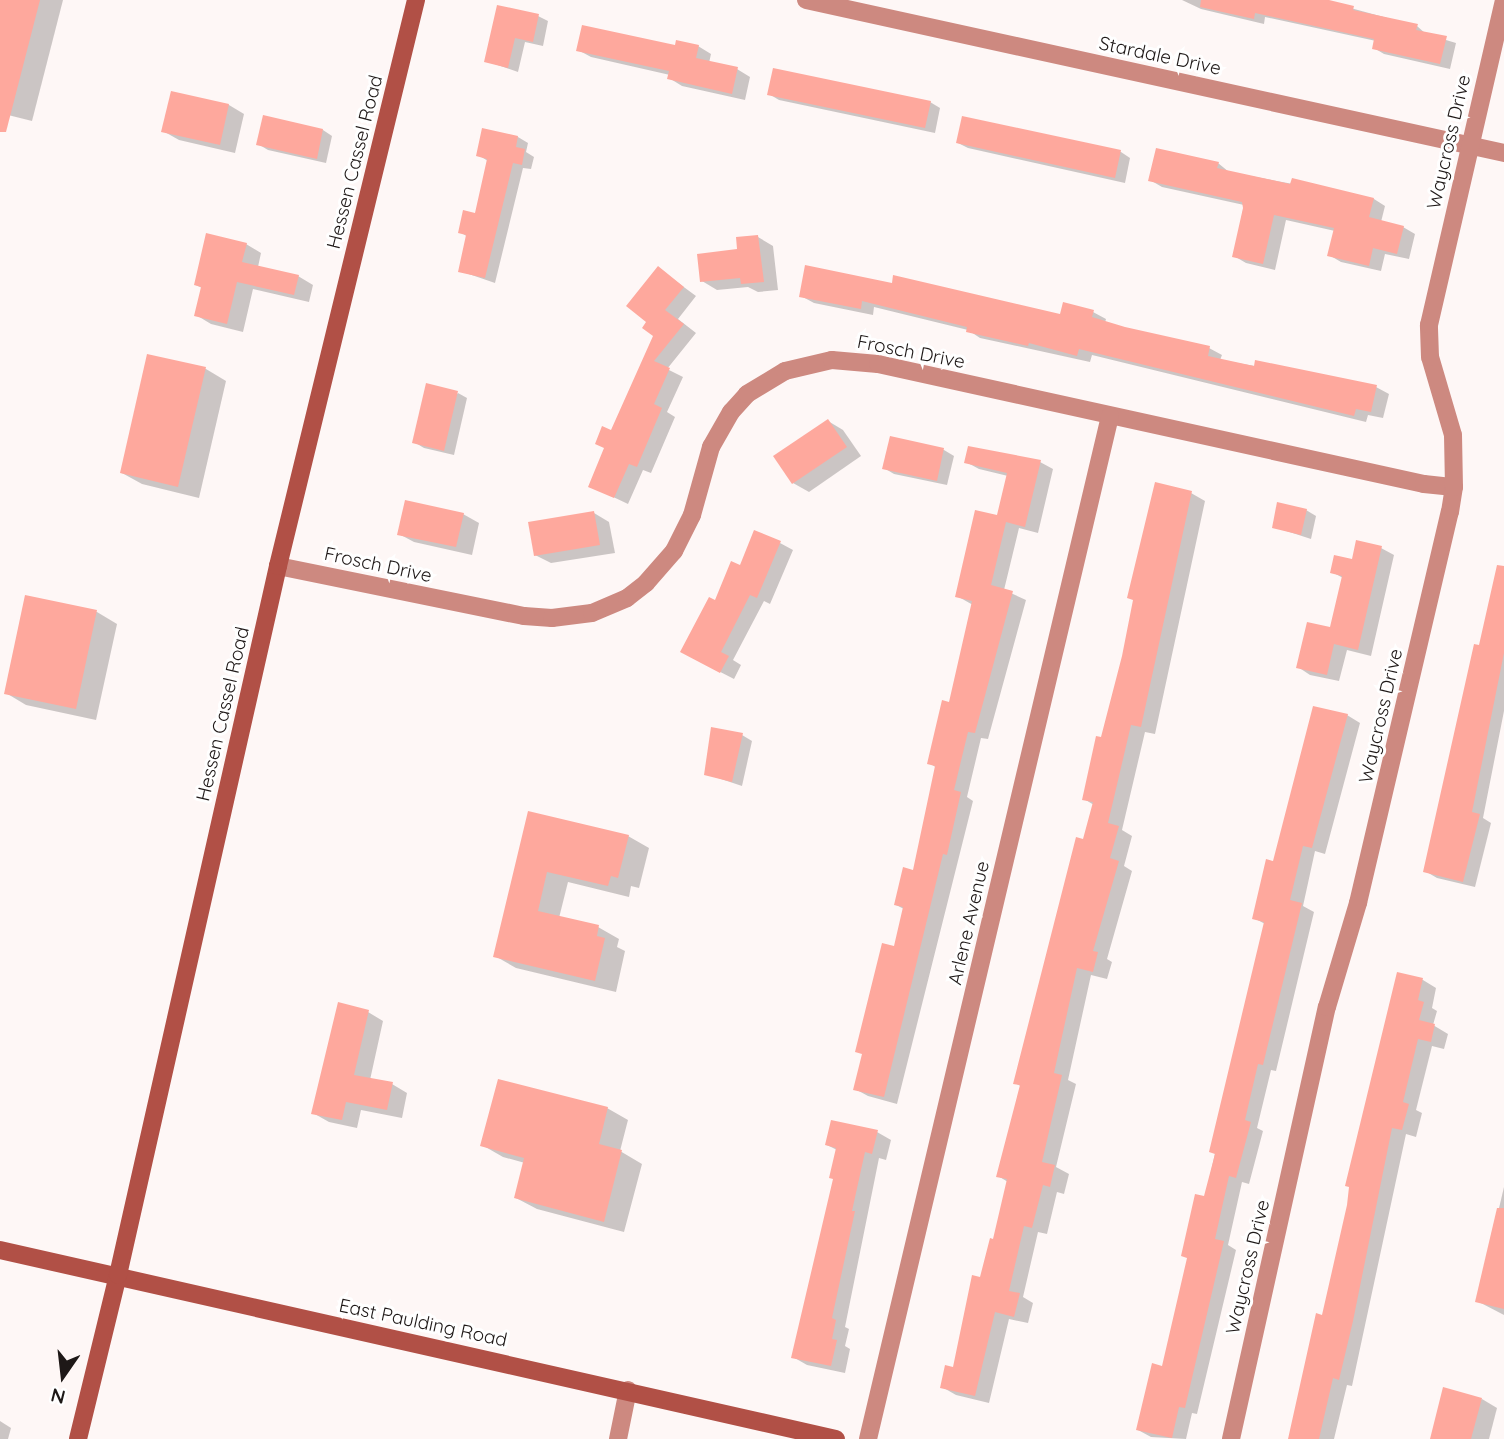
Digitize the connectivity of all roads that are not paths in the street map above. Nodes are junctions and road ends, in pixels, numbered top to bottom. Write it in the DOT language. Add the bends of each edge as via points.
graph roads {
  1 [pos="416,0"];
  2 [pos="806,0"];
  3 [pos="1504,0"];
  4 [pos="1471,145"];
  5 [pos="1504,153"];
  6 [pos="1110,416"];
  7 [pos="1454,487"];
  8 [pos="278,566"];
  9 [pos="0,1250"];
  10 [pos="118,1275"];
  11 [pos="628,1390"];
  12 [pos="78,1439"];
  13 [pos="618,1439"];
  14 [pos="836,1439"];
  15 [pos="868,1439"];
  16 [pos="1231,1439"];
  1 -- 8 [label="main road, Hessen Cassel Road"];
  2 -- 4 [label="street, Stardale Drive"];
  3 -- 4 [label="street, Waycross Drive"];
  4 -- 5 [label="street, Stardale Drive"];
  4 -- 7 [label="street, Waycross Drive" via="1429,325 1430,357 1453,435"];
  6 -- 7 [label="street, Frosch Drive"];
  6 -- 8 [label="street, Frosch Drive" via="867,362 807,364 764,381 731,412 710,447 692,515 674,551 646,583 609,607 575,617 524,616"];
  6 -- 15 [label="street, Arlene Avenue"];
  7 -- 16 [label="street, Waycross Drive" via="1358,903 1328,1007"];
  8 -- 10 [label="main road, Hessen Cassel Road"];
  9 -- 10 [label="main road, East Paulding Road"];
  10 -- 11 [label="main road, East Paulding Road"];
  10 -- 12 [label="main road, Hessen Cassel Road"];
  11 -- 13 [label="street"];
  11 -- 14 [label="main road, East Paulding Road"];
}
